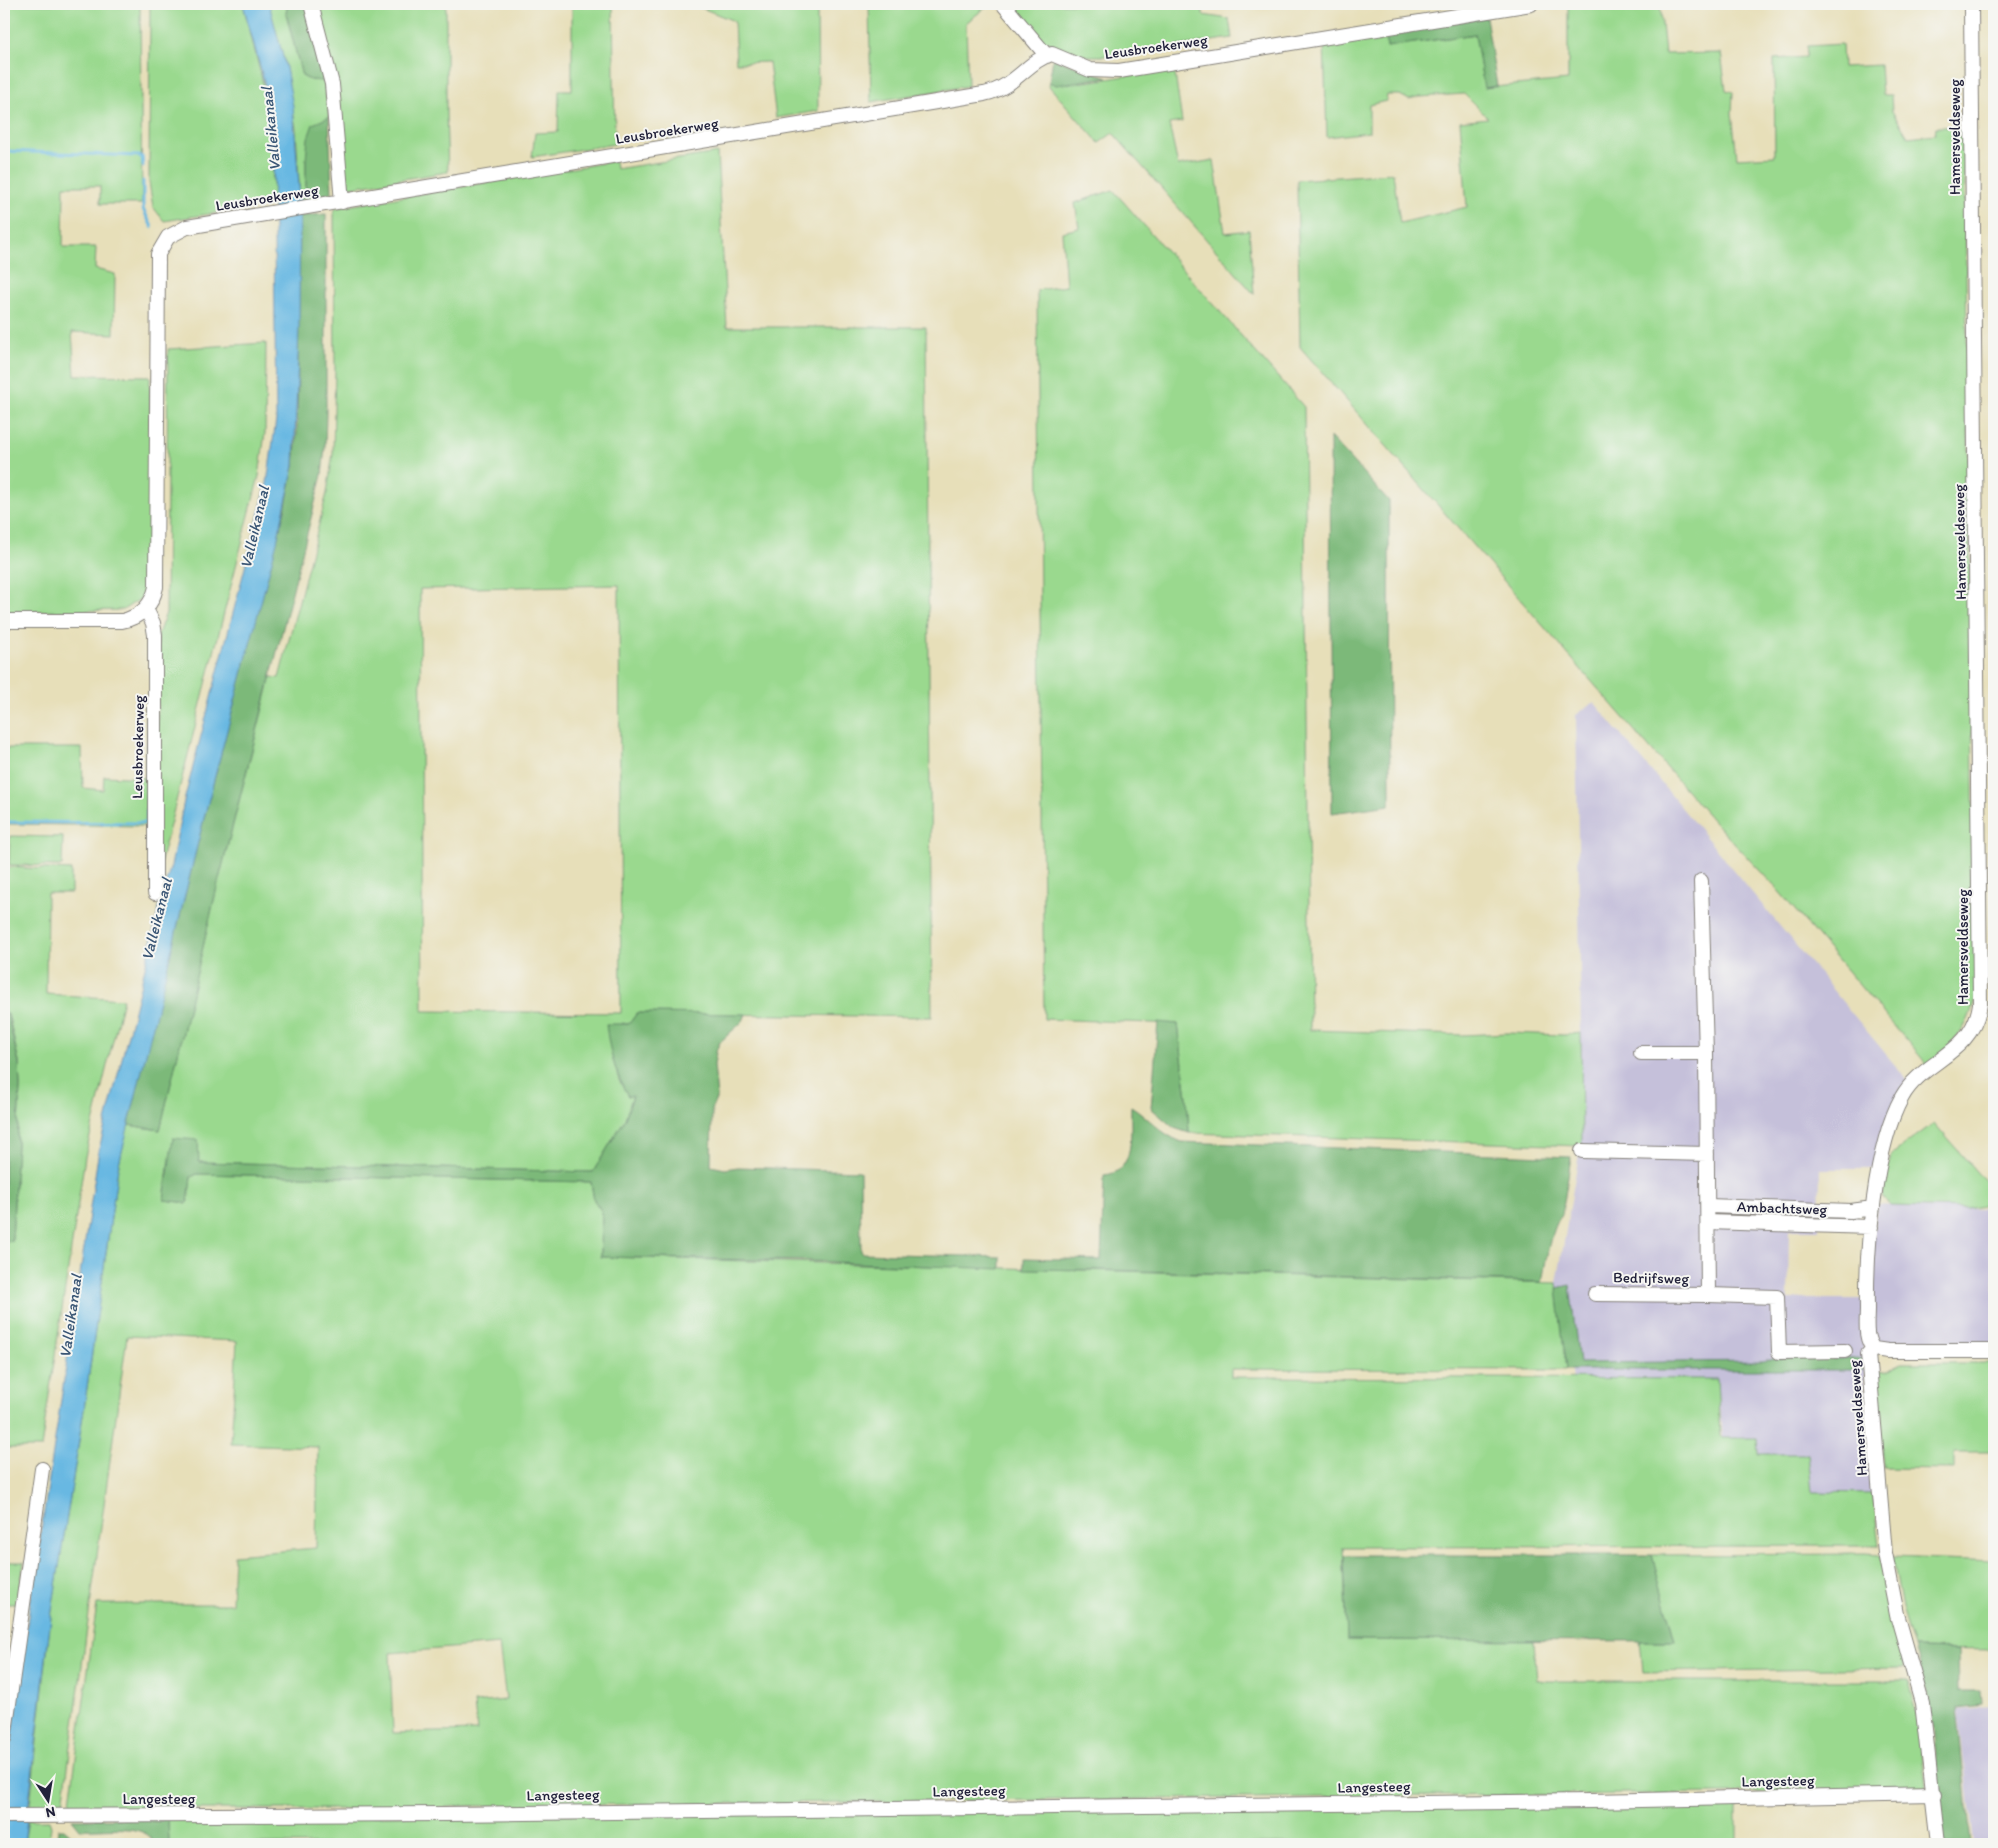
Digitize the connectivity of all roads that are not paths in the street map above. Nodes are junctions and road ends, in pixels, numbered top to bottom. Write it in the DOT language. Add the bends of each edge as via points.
graph roads {
  1 [pos="311,4"];
  2 [pos="1003,4"];
  3 [pos="1531,4"];
  4 [pos="1971,4"];
  5 [pos="1047,56"];
  6 [pos="342,202"];
  7 [pos="146,609"];
  8 [pos="4,621"];
  9 [pos="1701,881"];
  10 [pos="155,890"];
  11 [pos="1641,1053"];
  12 [pos="1706,1054"];
  13 [pos="1582,1151"];
  14 [pos="1707,1154"];
  15 [pos="1708,1206"];
  16 [pos="1873,1208"];
  17 [pos="1708,1222"];
  18 [pos="1871,1228"];
  19 [pos="1595,1294"];
  20 [pos="1708,1295"];
  21 [pos="1874,1349"];
  22 [pos="1994,1351"];
  23 [pos="1845,1352"];
  24 [pos="42,1469"];
  25 [pos="4,1739"];
  26 [pos="1934,1794"];
  27 [pos="4,1816"];
  28 [pos="1938,1844"];
  1 -- 6 [label="street" via="332,84"];
  2 -- 5 [label="street"];
  3 -- 5 [label="street, Leusbroekerweg" via="1119,71 1090,70 1058,55"];
  4 -- 16 [label="street, Hamersveldseweg" via="1980,1004 1976,1021 1966,1037 1902,1096 1884,1149"];
  5 -- 6 [label="street, Leusbroekerweg" via="1009,85 984,94"];
  6 -- 7 [label="street, Leusbroekerweg" via="187,227 168,237 158,254 156,587"];
  7 -- 8 [label="street" via="122,621"];
  7 -- 10 [label="street, Leusbroekerweg" via="155,635"];
  9 -- 12 [label="street"];
  11 -- 12 [label="street"];
  12 -- 14 [label="street"];
  13 -- 14 [label="street"];
  14 -- 15 [label="street"];
  15 -- 16 [label="street, Ambachtsweg" via="1852,1211"];
  15 -- 17 [label="street"];
  16 -- 18 [label="street, Hamersveldseweg"];
  17 -- 18 [label="street, Ambachtsweg"];
  17 -- 20 [label="street, Bedrijfsweg"];
  18 -- 21 [label="street, Hamersveldseweg" via="1868,1334"];
  19 -- 20 [label="street, Bedrijfsweg"];
  20 -- 23 [label="street, Bedrijfsweg" via="1778,1297 1779,1352"];
  21 -- 22 [label="street"];
  21 -- 26 [label="street, Hamersveldseweg" via="1868,1354 1885,1553 1897,1614 1921,1698"];
  24 -- 25 [label="street"];
  26 -- 27 [label="street, Langesteeg" via="1592,1801"];
  26 -- 28 [label="street, Hamersveldseweg"];
}
